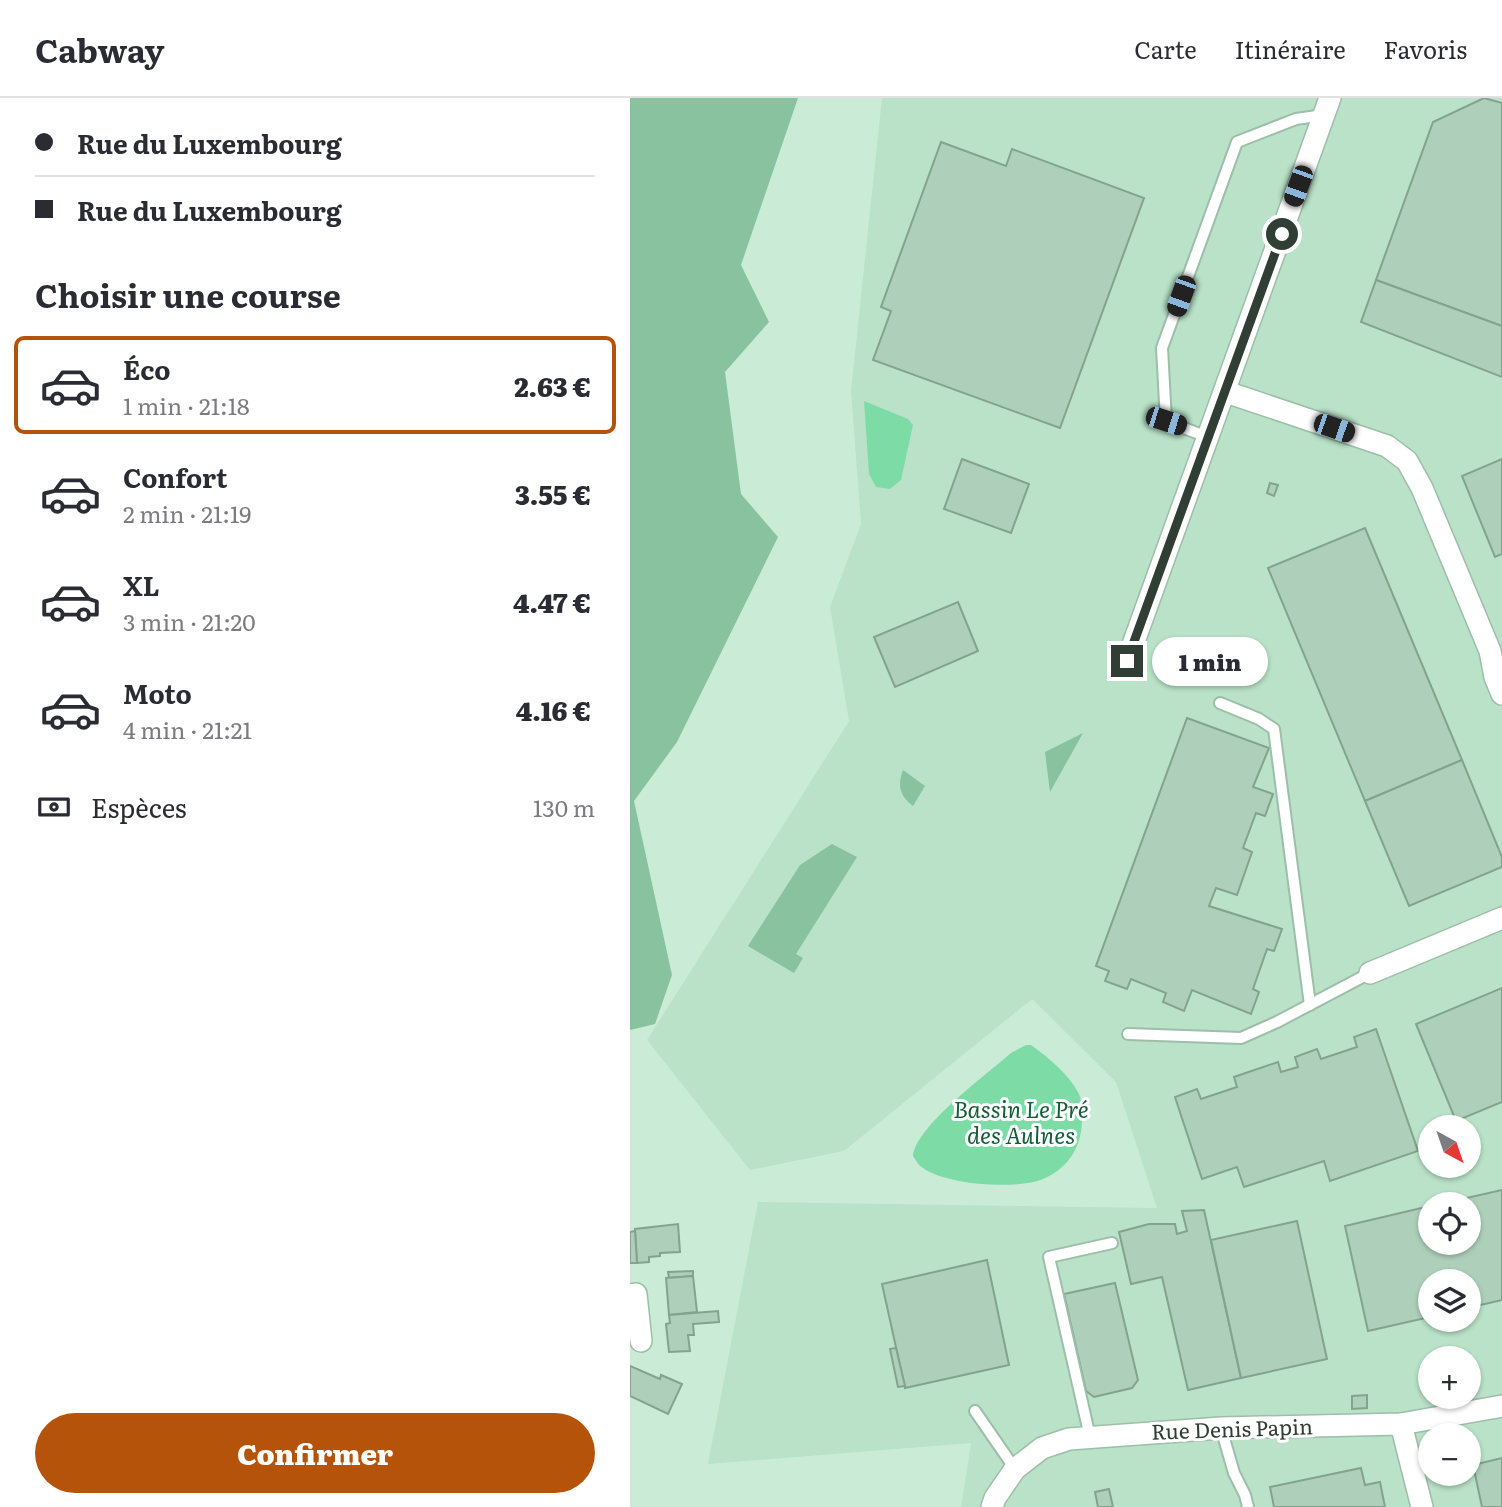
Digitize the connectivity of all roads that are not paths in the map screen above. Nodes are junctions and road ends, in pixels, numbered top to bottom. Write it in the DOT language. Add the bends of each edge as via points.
graph roads {
  1 [pos="1327,106"];
  2 [pos="1226,391"];
  3 [pos="1207,437"];
  4 [pos="1496,649"];
  5 [pos="1127,661"];
  6 [pos="1502,694"];
  7 [pos="1220,703"];
  8 [pos="1502,918"];
  9 [pos="1370,973"];
  10 [pos="1310,1005"];
  11 [pos="1128,1034"];
  12 [pos="1112,1243"];
  13 [pos="630,1295"];
  14 [pos="641,1341"];
  15 [pos="1502,1406"];
  16 [pos="975,1411"];
  17 [pos="1401,1424"];
  18 [pos="1221,1429"];
  19 [pos="1090,1437"];
  20 [pos="1015,1469"];
  21 [pos="992,1507"];
  22 [pos="1248,1507"];
  23 [pos="1422,1507"];
  1 -- 2 [label="street"];
  1 -- 3 [label="lane" via="1237,142 1190,270 1162,348 1166,421"];
  2 -- 3 [label="street"];
  2 -- 4 [label="street" via="1387,446 1408,461"];
  3 -- 5 [label="street"];
  4 -- 6 [label="street" via="1495,677"];
  7 -- 10 [label="lane" via="1274,729"];
  8 -- 9 [label="street"];
  9 -- 10 [label="lane"];
  10 -- 11 [label="lane" via="1241,1038"];
  12 -- 19 [label="lane" via="1049,1257"];
  13 -- 14 [label="street" via="636,1294"];
  15 -- 17 [label="street, Rue Denis Papin"];
  16 -- 20 [label="lane"];
  17 -- 18 [label="street, Rue Denis Papin"];
  17 -- 23 [label="street"];
  18 -- 19 [label="street, Rue Denis Papin"];
  18 -- 22 [label="lane"];
  19 -- 20 [label="street, Rue Denis Papin" via="1042,1448"];
  20 -- 21 [label="street, Rue Denis Papin"];
}
